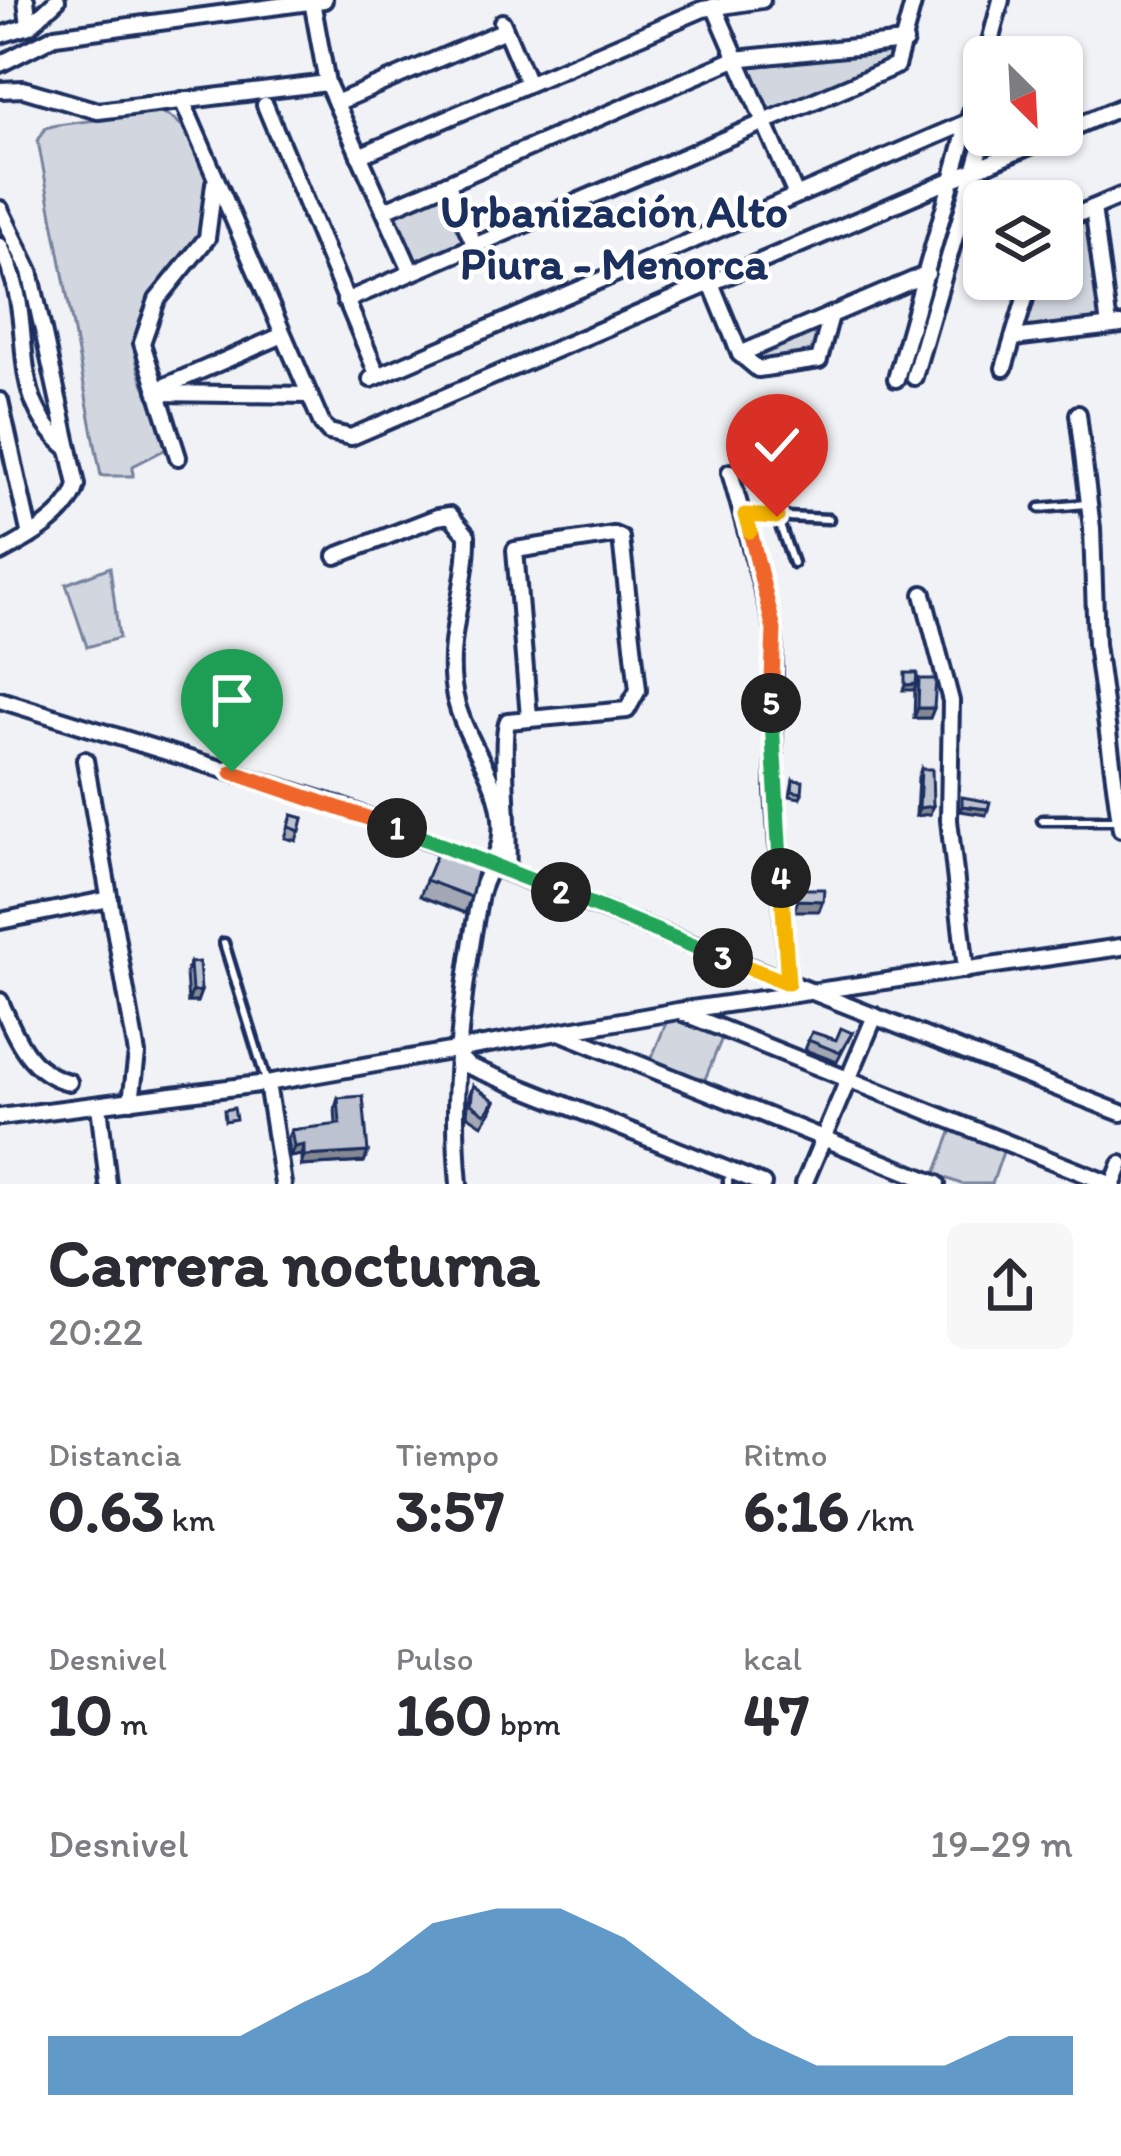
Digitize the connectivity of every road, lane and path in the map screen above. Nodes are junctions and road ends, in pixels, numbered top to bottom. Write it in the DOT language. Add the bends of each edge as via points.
graph roads {
  1 [pos="26,0"];
  2 [pos="70,0"];
  3 [pos="762,0"];
  4 [pos="914,0"];
  5 [pos="1001,0"];
  6 [pos="318,1"];
  7 [pos="56,3"];
  8 [pos="714,6"];
  9 [pos="29,26"];
  10 [pos="0,35"];
  11 [pos="992,36"];
  12 [pos="904,42"];
  13 [pos="735,59"];
  14 [pos="0,64"];
  15 [pos="327,83"];
  16 [pos="528,83"];
  17 [pos="0,90"];
  18 [pos="182,100"];
  19 [pos="336,103"];
  20 [pos="265,105"];
  21 [pos="1121,106"];
  22 [pos="763,122"];
  23 [pos="1083,123"];
  24 [pos="963,125"];
  25 [pos="963,147"];
  26 [pos="359,156"];
  27 [pos="979,156"];
  28 [pos="1009,156"];
  29 [pos="975,171"];
  30 [pos="214,173"];
  31 [pos="954,180"];
  32 [pos="447,183"];
  33 [pos="795,193"];
  34 [pos="1121,196"];
  35 [pos="1093,208"];
  36 [pos="0,209"];
  37 [pos="385,209"];
  38 [pos="1083,212"];
  39 [pos="474,244"];
  40 [pos="0,246"];
  41 [pos="411,271"];
  42 [pos="927,274"];
  43 [pos="712,283"];
  44 [pos="1025,300"];
  45 [pos="345,301"];
  46 [pos="831,315"];
  47 [pos="1115,325"];
  48 [pos="283,334"];
  49 [pos="1013,338"];
  50 [pos="740,354"];
  51 [pos="1004,368"];
  52 [pos="914,377"];
  53 [pos="896,379"];
  54 [pos="156,392"];
  55 [pos="309,395"];
  56 [pos="0,400"];
  57 [pos="1078,414"];
  58 [pos="69,448"];
  59 [pos="178,457"];
  60 [pos="730,472"];
  61 [pos="1089,504"];
  62 [pos="1040,508"];
  63 [pos="745,515"];
  64 [pos="777,517"];
  65 [pos="829,519"];
  66 [pos="29,536"];
  67 [pos="0,553"];
  68 [pos="336,556"];
  69 [pos="793,563"];
  70 [pos="923,594"];
  71 [pos="0,700"];
  72 [pos="529,717"];
  73 [pos="85,760"];
  74 [pos="1042,820"];
  75 [pos="1121,825"];
  76 [pos="491,865"];
  77 [pos="507,871"];
  78 [pos="110,898"];
  79 [pos="0,920"];
  80 [pos="224,943"];
  81 [pos="1121,947"];
  82 [pos="966,970"];
  83 [pos="788,983"];
  84 [pos="814,992"];
  85 [pos="0,1001"];
  86 [pos="678,1011"];
  87 [pos="874,1016"];
  88 [pos="562,1033"];
  89 [pos="455,1052"];
  90 [pos="848,1080"];
  91 [pos="69,1082"];
  92 [pos="267,1083"];
  93 [pos="131,1101"];
  94 [pos="99,1105"];
  95 [pos="1121,1112"];
  96 [pos="3,1122"];
  97 [pos="822,1138"];
  98 [pos="1121,1164"];
  99 [pos="729,1178"];
  100 [pos="109,1184"];
  101 [pos="283,1184"];
  102 [pos="459,1184"];
  103 [pos="763,1184"];
  104 [pos="804,1184"];
  105 [pos="937,1184"];
  106 [pos="1112,1184"];
  1 -- 9 [label="street"];
  2 -- 7 [label="street"];
  3 -- 8 [label="street"];
  4 -- 12 [label="street"];
  5 -- 11 [label="street"];
  6 -- 14 [label="street" via="55,36"];
  6 -- 15 [label="street"];
  7 -- 9 [label="street"];
  8 -- 13 [label="street"];
  8 -- 16 [label="street"];
  9 -- 10 [label="street"];
  12 -- 13 [label="street"];
  12 -- 22 [label="street" via="896,66"];
  13 -- 22 [label="street"];
  13 -- 32 [label="street"];
  15 -- 18 [label="street"];
  15 -- 19 [label="street"];
  16 -- 19 [label="street" via="504,26"];
  16 -- 26 [label="street"];
  17 -- 18 [label="street" via="98,111"];
  18 -- 30 [label="street"];
  19 -- 26 [label="street"];
  20 -- 45 [label="street"];
  21 -- 23 [label="street"];
  22 -- 33 [label="street"];
  22 -- 39 [label="street"];
  24 -- 33 [label="street"];
  25 -- 31 [label="street"];
  26 -- 37 [label="street"];
  27 -- 29 [label="street"];
  28 -- 29 [label="street"];
  29 -- 31 [label="street"];
  29 -- 52 [label="street"];
  30 -- 48 [label="street"];
  30 -- 54 [label="street" via="207,238 145,324 144,358"];
  31 -- 42 [label="street"];
  31 -- 43 [label="street"];
  32 -- 37 [label="street"];
  32 -- 39 [label="street"];
  33 -- 45 [label="street" via="375,377"];
  34 -- 35 [label="street"];
  35 -- 38 [label="street"];
  35 -- 47 [label="street"];
  36 -- 58 [label="street" via="30,271"];
  37 -- 41 [label="street"];
  39 -- 41 [label="street"];
  40 -- 58 [label="street" via="19,292 22,403"];
  41 -- 45 [label="street"];
  42 -- 46 [label="street"];
  42 -- 53 [label="street"];
  43 -- 50 [label="street"];
  43 -- 55 [label="street" via="361,434 328,432"];
  44 -- 49 [label="street"];
  46 -- 50 [label="street"];
  46 -- 50 [label="street" via="813,362 758,369"];
  47 -- 49 [label="street"];
  48 -- 54 [label="street"];
  48 -- 55 [label="street"];
  49 -- 51 [label="street"];
  54 -- 55 [label="street"];
  54 -- 59 [label="street"];
  56 -- 66 [label="street"];
  57 -- 61 [label="street"];
  58 -- 66 [label="street" via="77,485"];
  60 -- 63 [label="street"];
  61 -- 62 [label="lane"];
  61 -- 75 [label="street" via="1096,644"];
  63 -- 64 [label="lane"];
  63 -- 83 [label="street" via="774,630 774,792"];
  64 -- 65 [label="lane"];
  64 -- 69 [label="lane"];
  66 -- 67 [label="street"];
  68 -- 76 [label="street" via="437,517 451,515 467,535 450,662 459,711 496,788 500,844"];
  70 -- 82 [label="street" via="951,701 949,820"];
  71 -- 76 [label="street" via="334,804"];
  72 -- 72 [label="street" via="633,704 637,674 621,538 515,550"];
  72 -- 77 [label="street" via="503,729"];
  73 -- 78 [label="street"];
  74 -- 75 [label="lane"];
  76 -- 77 [label="street"];
  76 -- 89 [label="street"];
  77 -- 83 [label="street"];
  78 -- 79 [label="street"];
  78 -- 93 [label="street" via="137,1054"];
  80 -- 92 [label="lane"];
  81 -- 82 [label="street"];
  82 -- 84 [label="street"];
  83 -- 84 [label="street"];
  84 -- 86 [label="street"];
  84 -- 87 [label="street"];
  85 -- 91 [label="street" via="30,1060"];
  86 -- 88 [label="street"];
  86 -- 90 [label="street"];
  87 -- 90 [label="street"];
  87 -- 95 [label="street"];
  88 -- 89 [label="street"];
  88 -- 97 [label="street"];
  89 -- 92 [label="street"];
  89 -- 99 [label="street" via="468,1066"];
  89 -- 102 [label="street"];
  90 -- 97 [label="street"];
  90 -- 106 [label="street"];
  92 -- 93 [label="street"];
  92 -- 101 [label="street"];
  93 -- 94 [label="street"];
  94 -- 96 [label="street"];
  94 -- 100 [label="street"];
  97 -- 104 [label="street"];
  97 -- 105 [label="street"];
  98 -- 106 [label="street"];
  99 -- 103 [label="street"];
}
